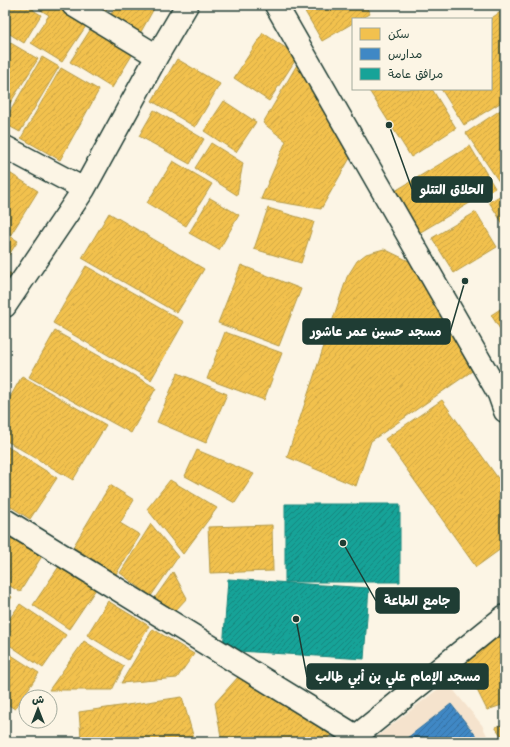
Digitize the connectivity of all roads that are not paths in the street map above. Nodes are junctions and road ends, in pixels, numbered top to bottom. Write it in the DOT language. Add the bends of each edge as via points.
graph roads {
  1 [pos="73,5"];
  2 [pos="187,5"];
  3 [pos="276,5"];
  4 [pos="157,56"];
  5 [pos="5,147"];
  6 [pos="84,189"];
  7 [pos="5,306"];
  8 [pos="503,398"];
  9 [pos="5,520"];
  10 [pos="505,616"];
  11 [pos="352,739"];
  1 -- 4 [label="street"];
  2 -- 4 [label="street"];
  3 -- 8 [label="street"];
  4 -- 6 [label="street"];
  5 -- 6 [label="street"];
  6 -- 7 [label="street"];
  9 -- 11 [label="street"];
  10 -- 11 [label="street"];
}
